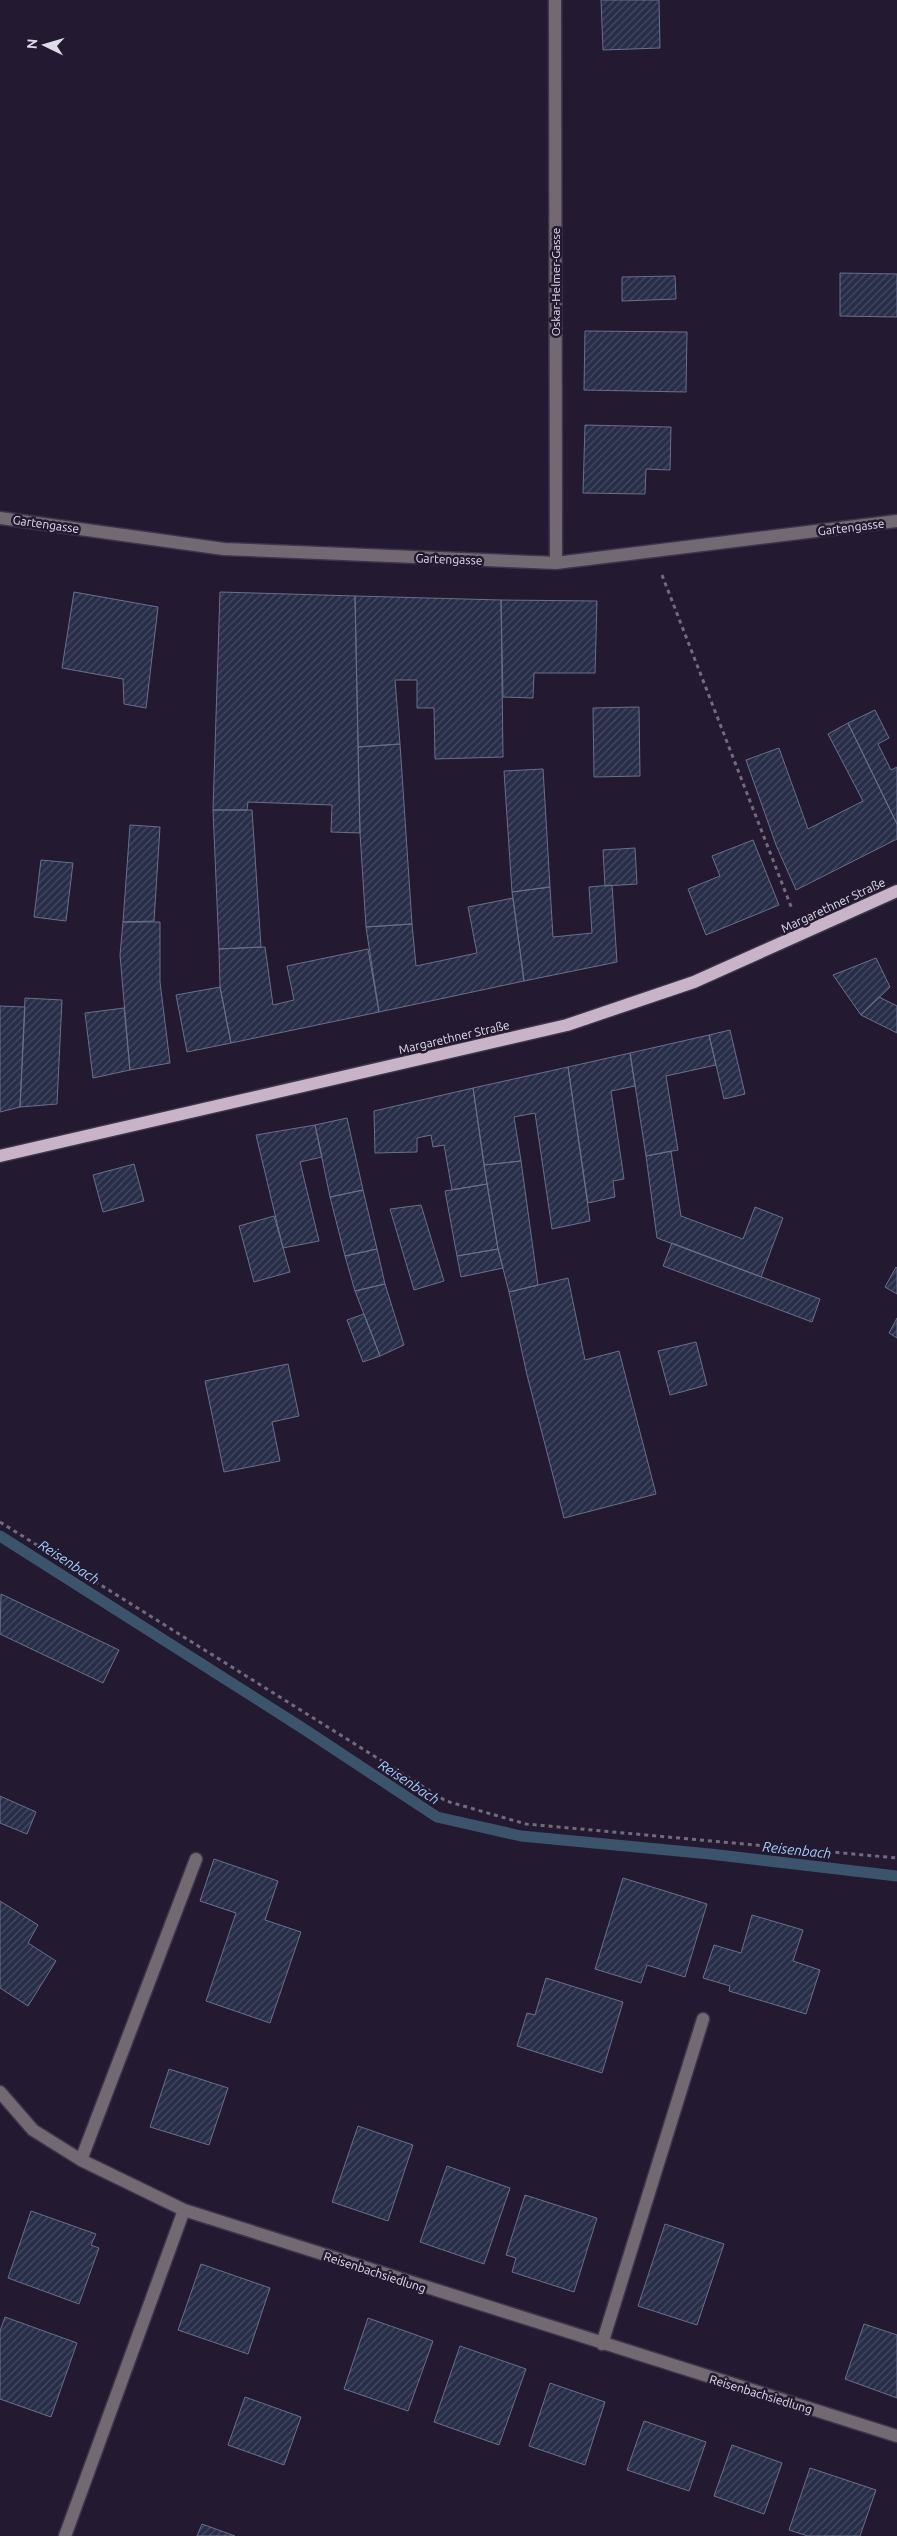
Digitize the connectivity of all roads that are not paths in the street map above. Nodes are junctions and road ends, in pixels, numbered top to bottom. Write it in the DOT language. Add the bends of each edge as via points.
graph roads {
  1 [pos="554,0"];
  2 [pos="0,518"];
  3 [pos="897,521"];
  4 [pos="556,563"];
  5 [pos="897,891"];
  6 [pos="0,1156"];
  7 [pos="196,1860"];
  8 [pos="703,2019"];
  9 [pos="0,2092"];
  10 [pos="80,2160"];
  11 [pos="184,2210"];
  12 [pos="602,2344"];
  13 [pos="897,2436"];
  14 [pos="65,2536"];
  1 -- 4 [label="street, Oskar-Helmer-Gasse"];
  2 -- 4 [label="street, Gartengasse" via="224,550"];
  3 -- 4 [label="street, Gartengasse"];
  5 -- 6 [label="main road, Margarethner Straße" via="694,982 567,1025"];
  7 -- 10 [label="street"];
  8 -- 12 [label="street"];
  9 -- 10 [label="street, Reisenbachsiedlung" via="33,2130"];
  10 -- 11 [label="street, Reisenbachsiedlung"];
  11 -- 12 [label="street, Reisenbachsiedlung"];
  11 -- 14 [label="street"];
  12 -- 13 [label="street, Reisenbachsiedlung"];
}
